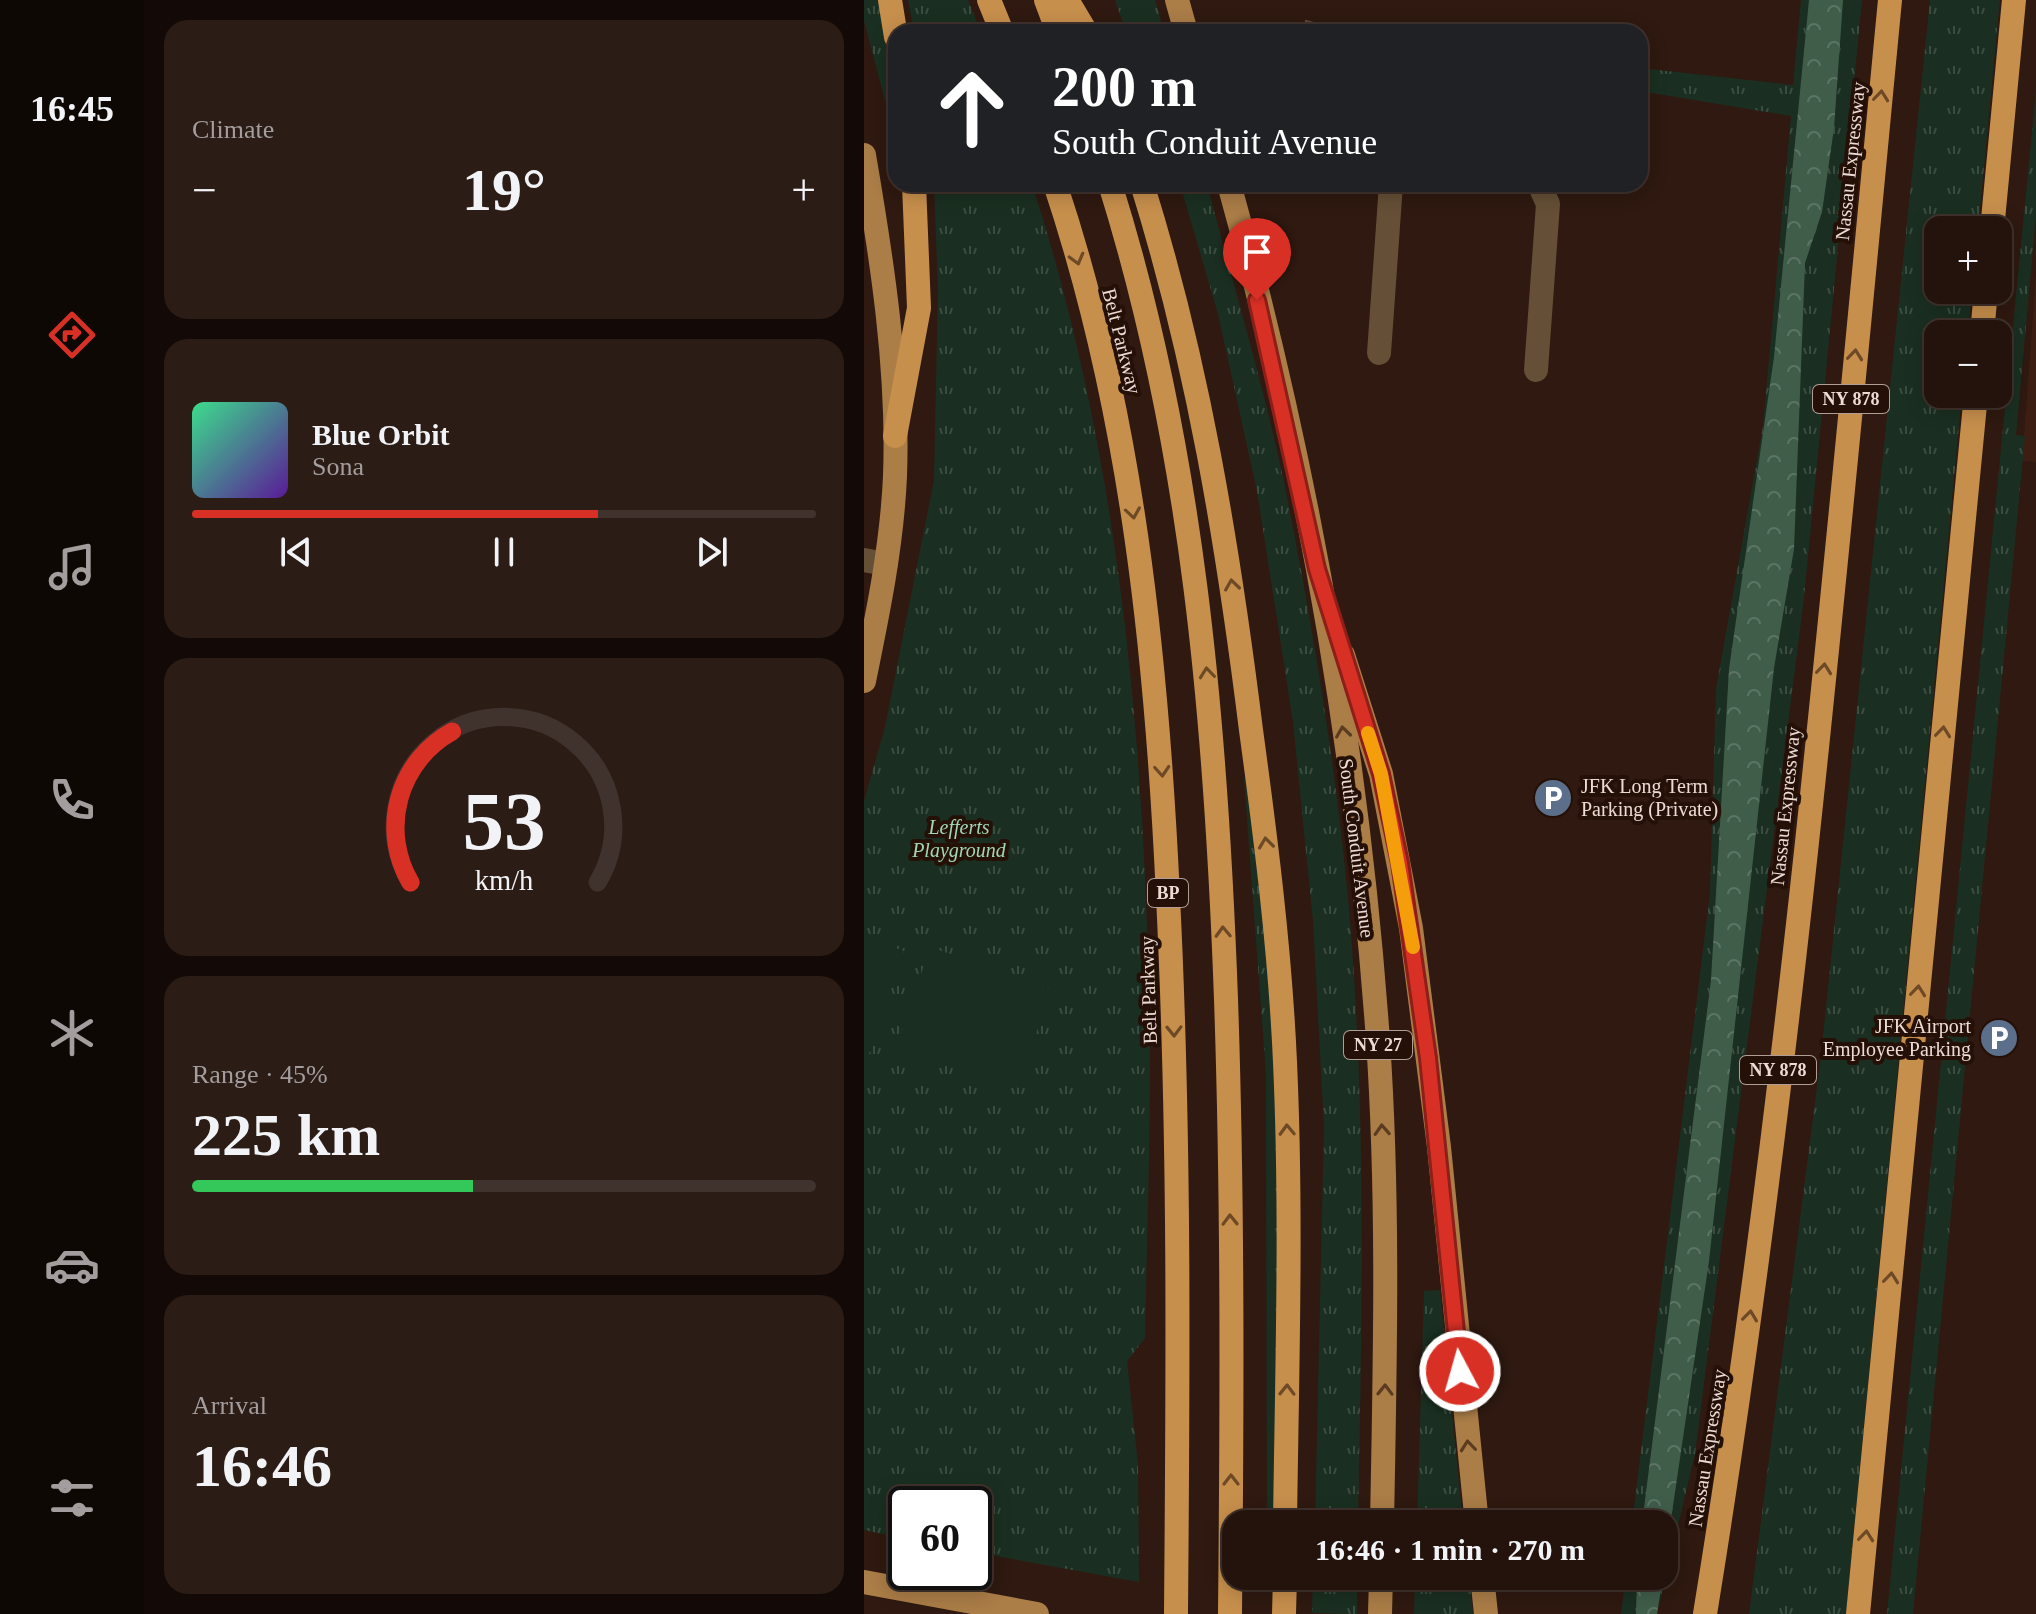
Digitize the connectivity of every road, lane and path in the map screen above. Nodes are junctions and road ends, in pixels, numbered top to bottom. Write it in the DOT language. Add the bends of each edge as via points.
graph roads {
  1 [pos="890,0"];
  2 [pos="989,0"];
  3 [pos="1046,0"];
  4 [pos="1067,0"];
  5 [pos="1177,0"];
  6 [pos="1890,0"];
  7 [pos="2014,0"];
  8 [pos="894,24"];
  9 [pos="999,24"];
  10 [pos="1055,24"];
  11 [pos="1081,24"];
  12 [pos="1184,24"];
  13 [pos="864,155"];
  14 [pos="914,192"];
  15 [pos="1057,192"];
  16 [pos="1112,192"];
  17 [pos="1144,192"];
  18 [pos="1231,192"];
  19 [pos="1390,192"];
  20 [pos="1543,192"];
  21 [pos="1993,216"];
  22 [pos="870,229"];
  23 [pos="1379,353"];
  24 [pos="1536,370"];
  25 [pos="1975,408"];
  26 [pos="895,436"];
  27 [pos="875,562"];
  28 [pos="1317,569"];
  29 [pos="864,681"];
  30 [pos="1285,1510"];
  31 [pos="1382,1510"];
  32 [pos="1476,1510"];
  33 [pos="864,1582"];
  34 [pos="1285,1590"];
  35 [pos="1381,1590"];
  36 [pos="1483,1590"];
  37 [pos="1714,1608"];
  38 [pos="1037,1614"];
  39 [pos="1176,1614"];
  40 [pos="1230,1614"];
  41 [pos="1284,1614"];
  42 [pos="1380,1614"];
  43 [pos="1486,1614"];
  44 [pos="1858,1614"];
  1 -- 8 [label="highway"];
  2 -- 9 [label="highway"];
  3 -- 10 [label="highway"];
  4 -- 11 [label="highway"];
  5 -- 12 [label="main road"];
  37 -- 6 [label="highway, Nassau Expressway / NY 878, one-way" via="1816,747"];
  7 -- 21 [label="highway"];
  13 -- 22 [label="main road"];
  14 -- 26 [label="highway" via="919,308"];
  15 -- 39 [label="highway, Belt Parkway / BP, one-way" via="1118,428 1141,563 1159,724 1177,1195"];
  40 -- 16 [label="highway, Belt Parkway, one-way" via="1227,1053 1210,701 1176,450 1144,302"];
  30 -- 17 [label="highway, one-way" via="1289,1178 1274,916 1212,458"];
  18 -- 28 [label="main road, South Conduit Avenue / NY 27"];
  19 -- 23 [label="lane"];
  20 -- 24 [label="lane" via="1548,204"];
  22 -- 26 [label="main road"];
  44 -- 25 [label="highway, one-way"];
  26 -- 27 [label="main road"];
  27 -- 29 [label="main road"];
  31 -- 28 [label="main road, South Conduit Avenue / NY 27, one-way" via="1386,1280 1378,1041 1351,790"];
  32 -- 28 [label="main road, one-way" via="1411,928 1381,774"];
  33 -- 38 [label="main road"];
  34 -- 41 [label="highway"];
  35 -- 42 [label="main road"];
  36 -- 43 [label="main road"];
}
